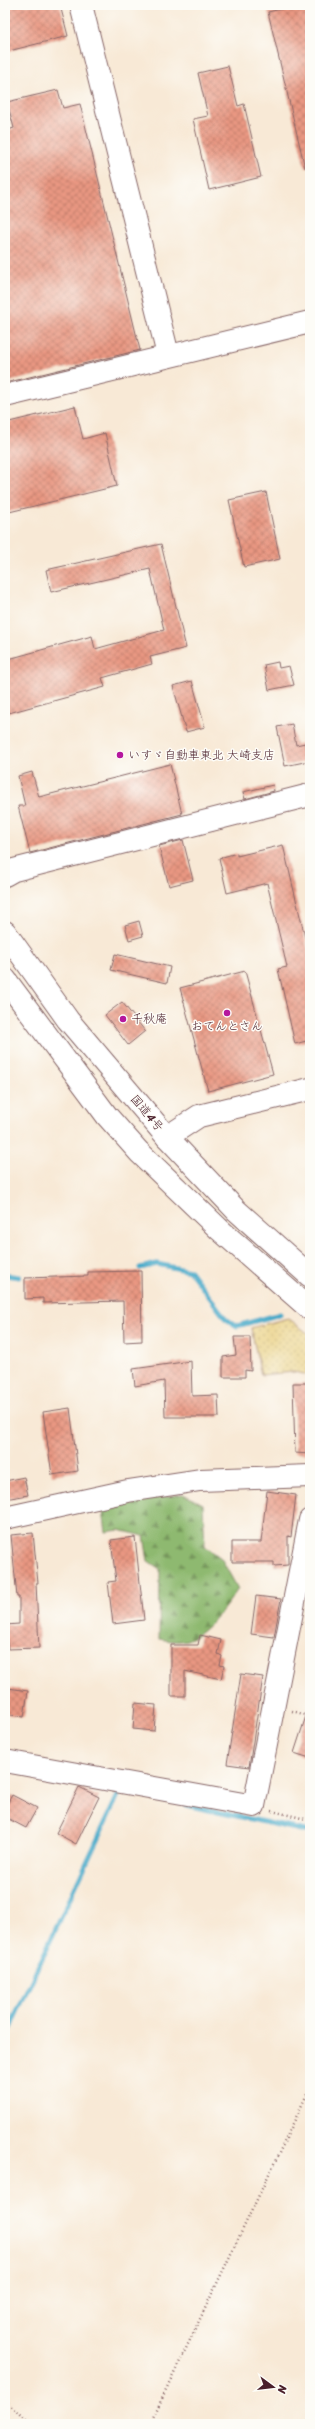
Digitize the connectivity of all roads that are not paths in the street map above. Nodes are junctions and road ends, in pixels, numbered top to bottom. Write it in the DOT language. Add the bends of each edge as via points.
graph roads {
  1 [pos="81,5"];
  2 [pos="310,322"];
  3 [pos="168,355"];
  4 [pos="5,396"];
  5 [pos="310,795"];
  6 [pos="5,875"];
  7 [pos="5,932"];
  8 [pos="5,979"];
  9 [pos="310,1089"];
  10 [pos="166,1137"];
  11 [pos="310,1276"];
  12 [pos="310,1309"];
  13 [pos="310,1476"];
  14 [pos="5,1518"];
  15 [pos="310,1520"];
  16 [pos="5,1761"];
  1 -- 3 [label="main road"];
  2 -- 3 [label="main road"];
  3 -- 4 [label="main road"];
  5 -- 6 [label="main road" via="14,870"];
  7 -- 10 [label="main road, 国道4号" via="68,1020"];
  8 -- 12 [label="main road" via="107,1116 139,1152 220,1230"];
  9 -- 10 [label="main road" via="199,1116"];
  10 -- 11 [label="main road, 国道4号" via="236,1210"];
  13 -- 14 [label="main road" via="200,1480 128,1490"];
  15 -- 16 [label="main road" via="254,1806"];
}
